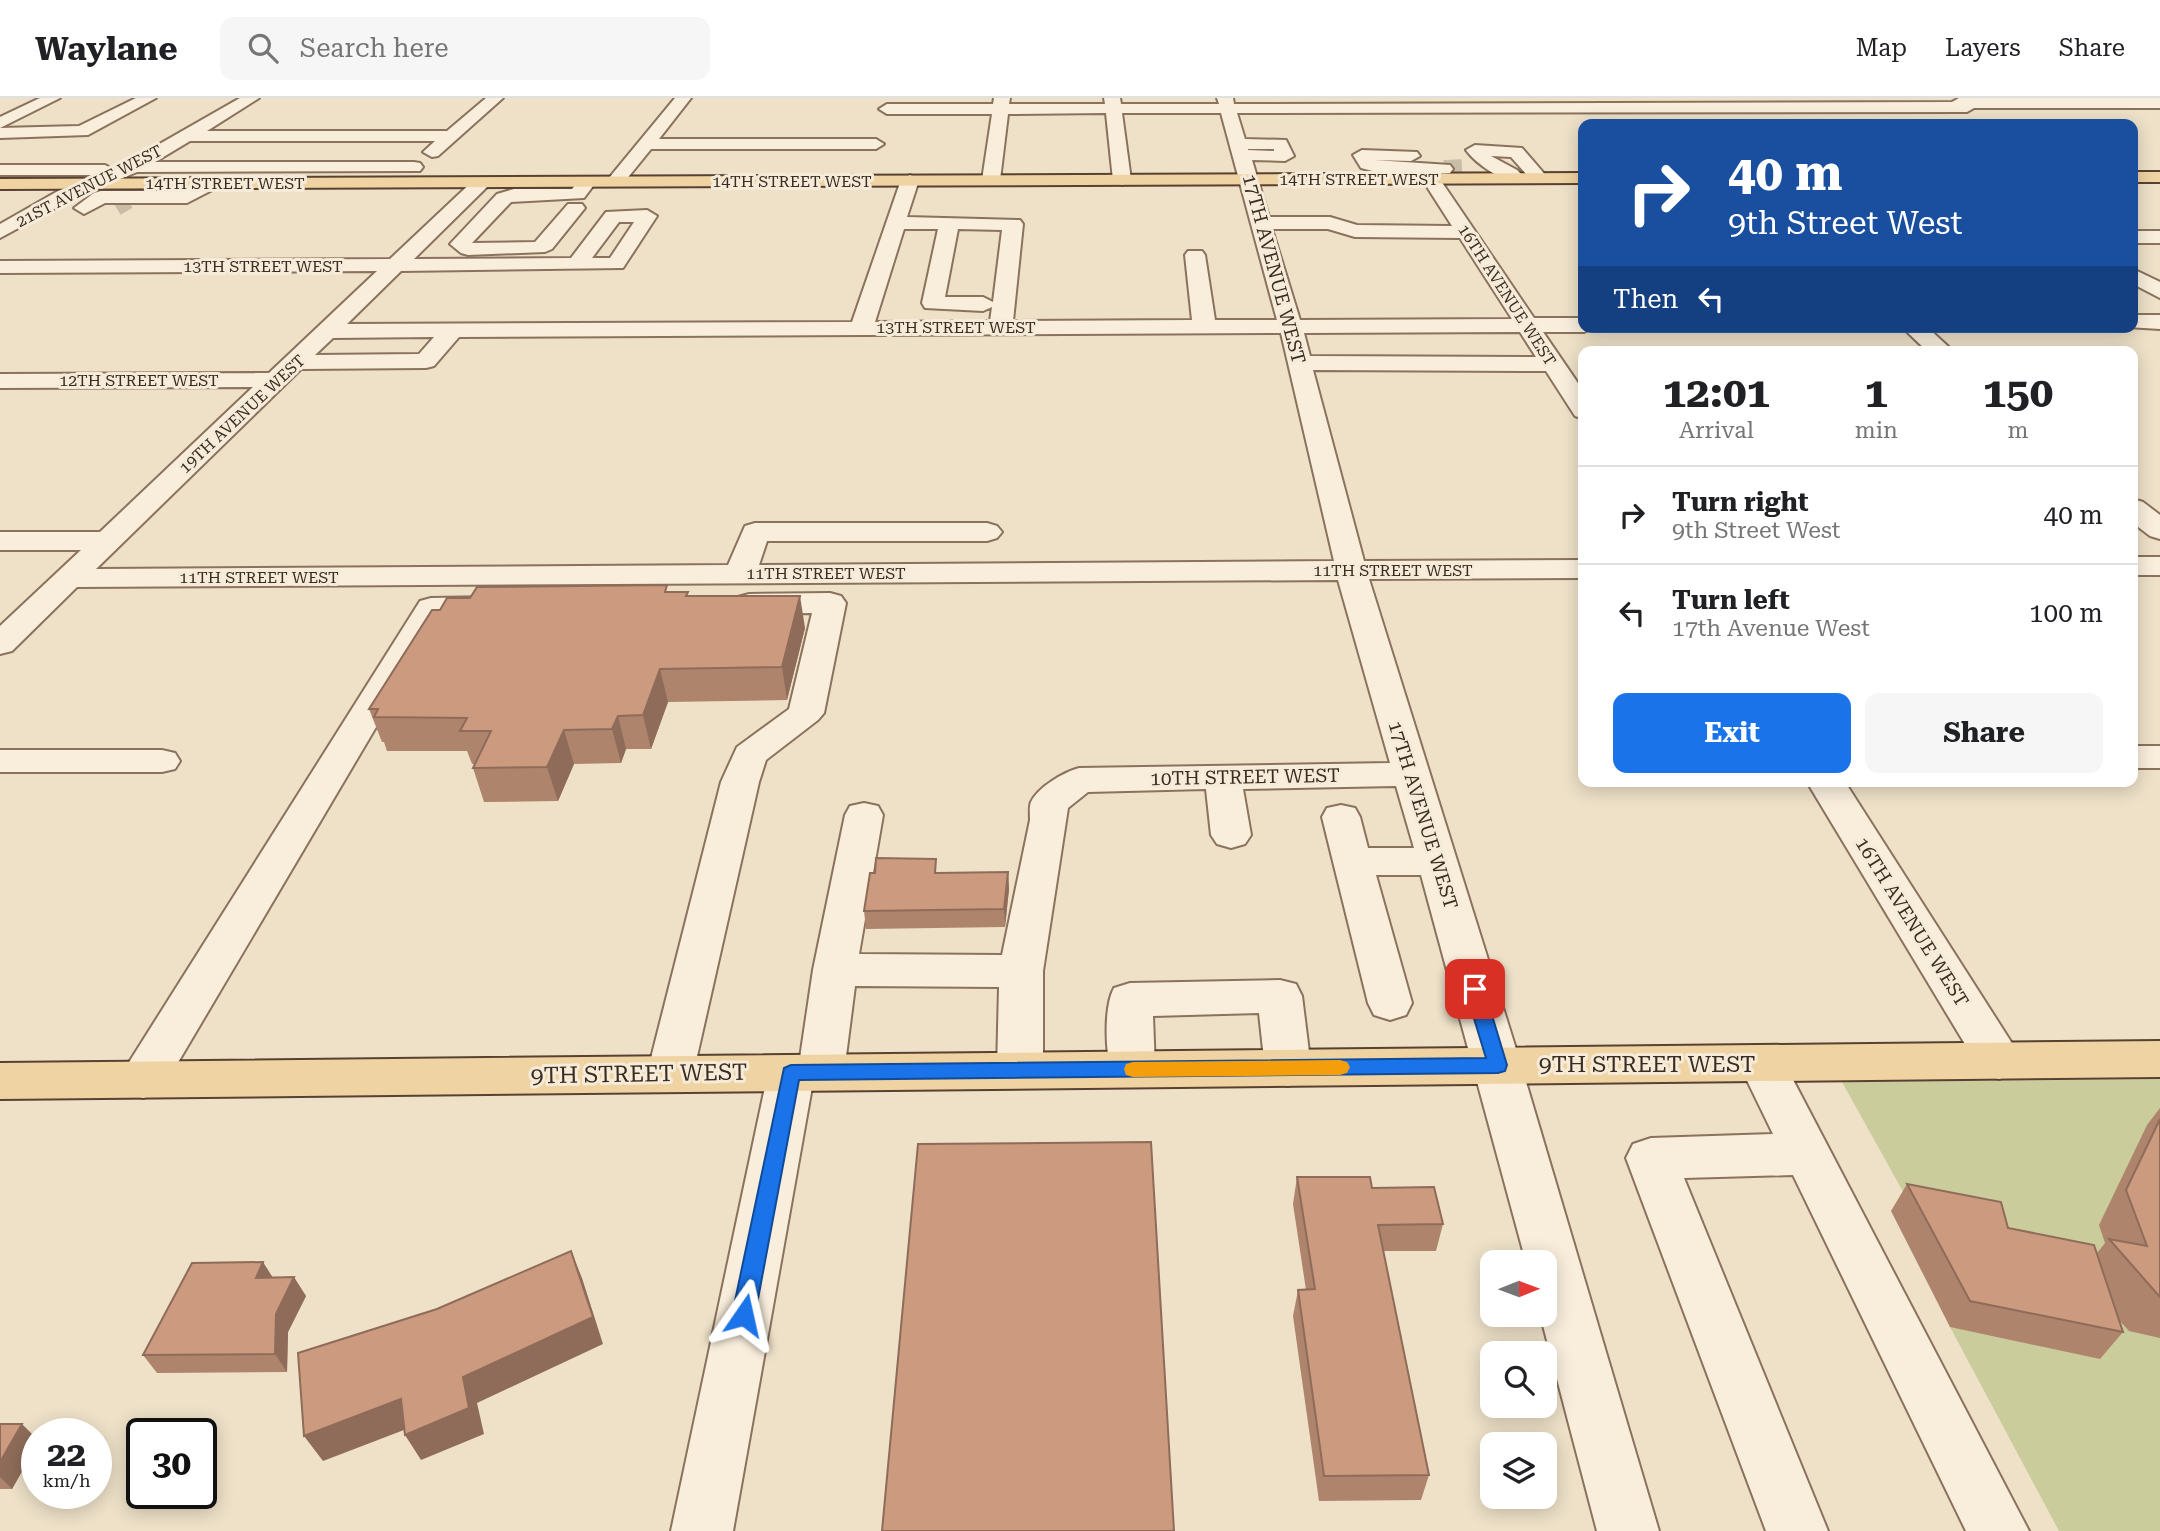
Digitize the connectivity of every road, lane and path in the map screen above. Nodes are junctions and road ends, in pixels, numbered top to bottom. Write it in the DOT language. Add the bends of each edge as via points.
graph roads {
  1 [pos="51,98"];
  2 [pos="149,98"];
  3 [pos="251,98"];
  4 [pos="495,98"];
  5 [pos="682,98"];
  6 [pos="1001,103"];
  7 [pos="1112,103"];
  8 [pos="1597,103"];
  9 [pos="1959,103"];
  10 [pos="2160,103"];
  11 [pos="1182,109"];
  12 [pos="1988,118"];
  13 [pos="1615,119"];
  14 [pos="0,122"];
  15 [pos="1226,131"];
  16 [pos="0,134"];
  17 [pos="1116,135"];
  18 [pos="1135,135"];
  19 [pos="186,136"];
  20 [pos="450,136"];
  21 [pos="878,138"];
  22 [pos="647,144"];
  23 [pos="433,151"];
  24 [pos="159,152"];
  25 [pos="1411,156"];
  26 [pos="414,167"];
  27 [pos="131,168"];
  28 [pos="1465,168"];
  29 [pos="0,170"];
  30 [pos="1508,173"];
  31 [pos="1400,174"];
  32 [pos="1438,174"];
  33 [pos="2138,177"];
  34 [pos="2160,177"];
  35 [pos="1539,178"];
  36 [pos="1578,178"];
  37 [pos="910,180"];
  38 [pos="991,180"];
  39 [pos="1122,180"];
  40 [pos="659,181"];
  41 [pos="482,182"];
  42 [pos="615,182"];
  43 [pos="93,183"];
  44 [pos="212,183"];
  45 [pos="396,183"];
  46 [pos="0,184"];
  47 [pos="579,197"];
  48 [pos="495,207"];
  49 [pos="41,208"];
  50 [pos="455,208"];
  51 [pos="634,216"];
  52 [pos="2138,218"];
  53 [pos="2160,218"];
  54 [pos="896,223"];
  55 [pos="1262,223"];
  56 [pos="949,224"];
  57 [pos="0,232"];
  58 [pos="1466,232"];
  59 [pos="1195,255"];
  60 [pos="525,259"];
  61 [pos="577,264"];
  62 [pos="394,265"];
  63 [pos="0,267"];
  64 [pos="2138,278"];
  65 [pos="2160,291"];
  66 [pos="1002,315"];
  67 [pos="2138,322"];
  68 [pos="2160,322"];
  69 [pos="1204,326"];
  70 [pos="1578,326"];
  71 [pos="862,327"];
  72 [pos="453,330"];
  73 [pos="328,331"];
  74 [pos="1533,333"];
  75 [pos="1920,333"];
  76 [pos="1295,344"];
  77 [pos="1935,346"];
  78 [pos="297,362"];
  79 [pos="1553,364"];
  80 [pos="278,380"];
  81 [pos="0,381"];
  82 [pos="1578,402"];
  83 [pos="2138,512"];
  84 [pos="2160,530"];
  85 [pos="882,532"];
  86 [pos="987,532"];
  87 [pos="0,541"];
  88 [pos="108,541"];
  89 [pos="2138,566"];
  90 [pos="2160,566"];
  91 [pos="1578,569"];
  92 [pos="1351,570"];
  93 [pos="875,573"];
  94 [pos="740,574"];
  95 [pos="449,576"];
  96 [pos="68,578"];
  97 [pos="805,588"];
  98 [pos="431,608"];
  99 [pos="0,644"];
  100 [pos="2160,757"];
  101 [pos="2138,758"];
  102 [pos="0,761"];
  103 [pos="162,761"];
  104 [pos="1410,774"];
  105 [pos="1223,778"];
  106 [pos="1829,787"];
  107 [pos="864,815"];
  108 [pos="1341,817"];
  109 [pos="1231,835"];
  110 [pos="1437,861"];
  111 [pos="1352,862"];
  112 [pos="835,971"];
  113 [pos="1021,971"];
  114 [pos="1390,1003"];
  115 [pos="2160,1059"];
  116 [pos="1999,1061"];
  117 [pos="1762,1063"];
  118 [pos="1498,1065"];
  119 [pos="1289,1068"];
  120 [pos="1132,1069"];
  121 [pos="1020,1070"];
  122 [pos="806,1073"];
  123 [pos="670,1074"];
  124 [pos="143,1080"];
  125 [pos="0,1082"];
  126 [pos="1808,1154"];
  127 [pos="702,1531"];
  128 [pos="1628,1531"];
  129 [pos="1797,1531"];
  130 [pos="1998,1531"];
  1 -- 14 [label="street"];
  2 -- 16 [label="street" via="82,131"];
  3 -- 19 [label="street, 21ST AVENUE WEST"];
  4 -- 20 [label="street"];
  5 -- 22 [label="street"];
  6 -- 7 [label="street"];
  6 -- 21 [label="street"];
  6 -- 38 [label="street"];
  7 -- 11 [label="street"];
  7 -- 17 [label="street"];
  8 -- 9 [label="street"];
  8 -- 13 [label="street"];
  8 -- 15 [label="street"];
  9 -- 10 [label="street"];
  9 -- 12 [label="street"];
  11 -- 15 [label="street"];
  11 -- 15 [label="street" via="1186,116"];
  15 -- 31 [label="main road, 14TH STREET WEST"];
  15 -- 39 [label="main road, 14TH STREET WEST"];
  15 -- 55 [label="street, 17TH AVENUE WEST"];
  17 -- 18 [label="street"];
  17 -- 39 [label="street"];
  19 -- 20 [label="street"];
  19 -- 24 [label="street, 21ST AVENUE WEST"];
  20 -- 23 [label="street"];
  21 -- 22 [label="street"];
  21 -- 37 [label="main road, 14TH STREET WEST"];
  21 -- 40 [label="main road, 14TH STREET WEST"];
  22 -- 42 [label="street"];
  23 -- 24 [label="street"];
  23 -- 26 [label="street"];
  24 -- 27 [label="street, 21ST AVENUE WEST"];
  25 -- 31 [label="street" via="1362,156 1367,164"];
  26 -- 27 [label="street"];
  26 -- 45 [label="street"];
  27 -- 29 [label="street"];
  27 -- 43 [label="street, 21ST AVENUE WEST"];
  28 -- 30 [label="street"];
  30 -- 32 [label="main road, 14TH STREET WEST"];
  30 -- 35 [label="main road, 14TH STREET WEST"];
  30 -- 35 [label="street" via="1475,150 1516,152"];
  31 -- 32 [label="main road, 14TH STREET WEST"];
  32 -- 58 [label="street, 16TH AVENUE WEST"];
  33 -- 34 [label="main road"];
  35 -- 36 [label="main road, 14TH STREET WEST"];
  37 -- 38 [label="main road, 14TH STREET WEST"];
  37 -- 54 [label="street"];
  38 -- 39 [label="main road, 14TH STREET WEST"];
  40 -- 42 [label="main road, 14TH STREET WEST"];
  40 -- 51 [label="street"];
  41 -- 45 [label="main road, 14TH STREET WEST"];
  41 -- 47 [label="main road, 14TH STREET WEST"];
  41 -- 50 [label="street, 19TH AVENUE WEST"];
  42 -- 47 [label="main road, 14TH STREET WEST"];
  43 -- 44 [label="main road, 14TH STREET WEST"];
  43 -- 46 [label="main road, 14TH STREET WEST"];
  43 -- 49 [label="street, 21ST AVENUE WEST"];
  44 -- 45 [label="main road, 14TH STREET WEST"];
  44 -- 49 [label="street" via="150,203"];
  47 -- 48 [label="street" via="513,195"];
  47 -- 60 [label="street" via="545,245"];
  48 -- 50 [label="street"];
  48 -- 60 [label="street" via="461,247"];
  49 -- 57 [label="street, 21ST AVENUE WEST"];
  50 -- 62 [label="street, 19TH AVENUE WEST"];
  51 -- 61 [label="street" via="613,216"];
  51 -- 61 [label="street" via="647,216 616,264"];
  52 -- 53 [label="street"];
  54 -- 56 [label="street"];
  54 -- 71 [label="street"];
  55 -- 58 [label="street" via="1330,223 1354,232"];
  55 -- 76 [label="street, 17TH AVENUE WEST"];
  56 -- 66 [label="street" via="933,303"];
  56 -- 66 [label="street" via="1013,224"];
  58 -- 74 [label="street, 16TH AVENUE WEST"];
  59 -- 69 [label="street"];
  60 -- 61 [label="street"];
  60 -- 62 [label="street, 13TH STREET WEST"];
  62 -- 63 [label="street, 13TH STREET WEST"];
  62 -- 73 [label="street, 19TH AVENUE WEST"];
  64 -- 65 [label="street"];
  66 -- 69 [label="street, 13TH STREET WEST"];
  66 -- 71 [label="street, 13TH STREET WEST"];
  67 -- 68 [label="street"];
  69 -- 76 [label="street, 13TH STREET WEST"];
  70 -- 74 [label="street"];
  71 -- 72 [label="street, 13TH STREET WEST"];
  72 -- 73 [label="street, 13TH STREET WEST"];
  72 -- 78 [label="street" via="426,361"];
  73 -- 78 [label="street, 19TH AVENUE WEST"];
  74 -- 76 [label="street"];
  74 -- 79 [label="street, 16TH AVENUE WEST"];
  75 -- 77 [label="street"];
  76 -- 79 [label="street"];
  76 -- 92 [label="street, 17TH AVENUE WEST"];
  78 -- 80 [label="street, 19TH AVENUE WEST"];
  79 -- 82 [label="street, 16TH AVENUE WEST"];
  80 -- 81 [label="street, 12TH STREET WEST"];
  80 -- 88 [label="street, 19TH AVENUE WEST"];
  83 -- 84 [label="street"];
  85 -- 86 [label="street"];
  85 -- 93 [label="street"];
  85 -- 94 [label="street" via="755,533"];
  87 -- 88 [label="street"];
  88 -- 96 [label="street, 19TH AVENUE WEST"];
  89 -- 90 [label="street"];
  91 -- 92 [label="street, 11TH STREET WEST"];
  92 -- 93 [label="street, 11TH STREET WEST"];
  92 -- 104 [label="street, 17TH AVENUE WEST"];
  93 -- 97 [label="street, 11TH STREET WEST"];
  94 -- 95 [label="street, 11TH STREET WEST"];
  94 -- 97 [label="street, 11TH STREET WEST"];
  95 -- 96 [label="street, 11TH STREET WEST"];
  95 -- 98 [label="street"];
  96 -- 99 [label="street, 19TH AVENUE WEST"];
  97 -- 98 [label="street"];
  97 -- 123 [label="street" via="831,603 806,713 750,755"];
  98 -- 124 [label="street"];
  100 -- 101 [label="street"];
  102 -- 103 [label="street"];
  104 -- 105 [label="street, 10TH STREET WEST"];
  104 -- 110 [label="street, 17TH AVENUE WEST"];
  105 -- 109 [label="street"];
  105 -- 113 [label="street, 10TH STREET WEST" via="1079,780 1049,804"];
  106 -- 116 [label="street, 16TH AVENUE WEST"];
  107 -- 112 [label="street"];
  108 -- 111 [label="street"];
  110 -- 111 [label="street"];
  110 -- 118 [label="street, 17TH AVENUE WEST"];
  111 -- 114 [label="street"];
  112 -- 113 [label="street"];
  112 -- 122 [label="street"];
  113 -- 121 [label="street"];
  115 -- 116 [label="main road, 9TH STREET WEST"];
  116 -- 117 [label="main road, 9TH STREET WEST"];
  117 -- 118 [label="main road, 9TH STREET WEST"];
  117 -- 126 [label="street"];
  118 -- 119 [label="main road, 9TH STREET WEST"];
  118 -- 128 [label="street, 17TH AVENUE WEST"];
  119 -- 120 [label="main road, 9TH STREET WEST"];
  119 -- 120 [label="street" via="1280,996 1130,1000"];
  120 -- 121 [label="main road, 9TH STREET WEST"];
  121 -- 122 [label="main road, 9TH STREET WEST"];
  122 -- 123 [label="main road, 9TH STREET WEST"];
  122 -- 127 [label="street"];
  123 -- 124 [label="main road, 9TH STREET WEST"];
  124 -- 125 [label="main road, 9TH STREET WEST"];
  126 -- 129 [label="street" via="1651,1158"];
  126 -- 130 [label="street"];
}
